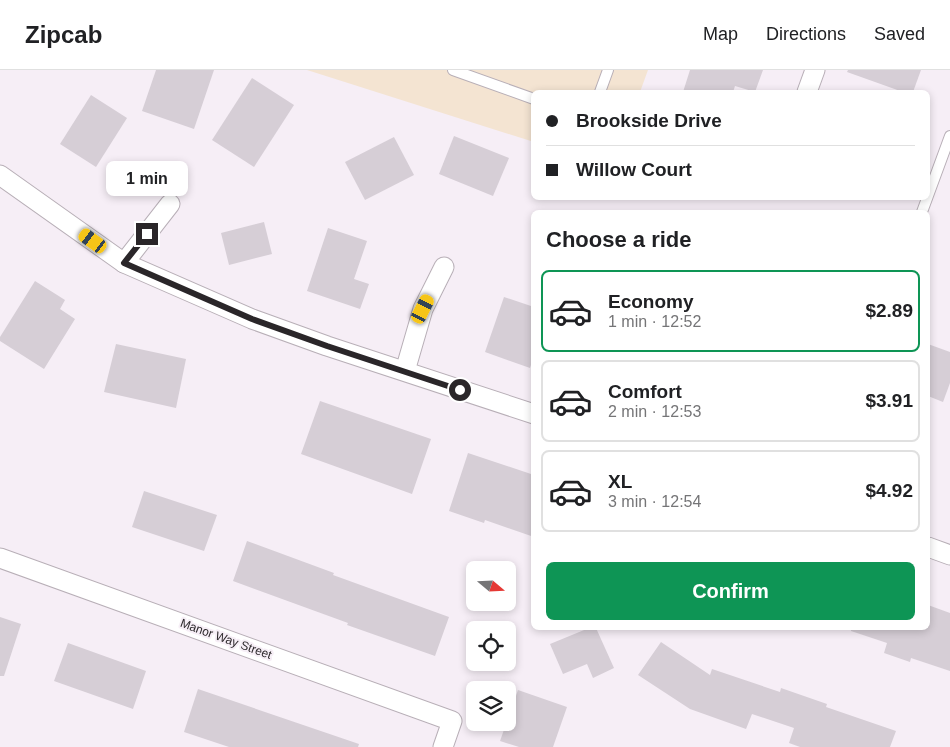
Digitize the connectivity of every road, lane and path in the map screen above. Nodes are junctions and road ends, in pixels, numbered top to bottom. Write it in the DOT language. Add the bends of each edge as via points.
graph roads {
  1 [pos="453,70"];
  2 [pos="608,70"];
  3 [pos="815,70"];
  4 [pos="601,90"];
  5 [pos="808,90"];
  6 [pos="531,98"];
  7 [pos="950,136"];
  8 [pos="0,175"];
  9 [pos="930,190"];
  10 [pos="170,204"];
  11 [pos="124,263"];
  12 [pos="444,268"];
  13 [pos="404,371"];
  14 [pos="531,413"];
  15 [pos="930,547"];
  16 [pos="949,550"];
  17 [pos="0,558"];
  18 [pos="444,747"];
  1 -- 6 [label="lane"];
  2 -- 4 [label="lane"];
  3 -- 5 [label="street"];
  7 -- 9 [label="lane"];
  8 -- 11 [label="street"];
  10 -- 11 [label="street"];
  11 -- 13 [label="street" via="252,319"];
  12 -- 13 [label="street" via="423,309"];
  13 -- 14 [label="street"];
  15 -- 16 [label="street"];
  17 -- 18 [label="street, Manor Way Street" via="452,721"];
}
